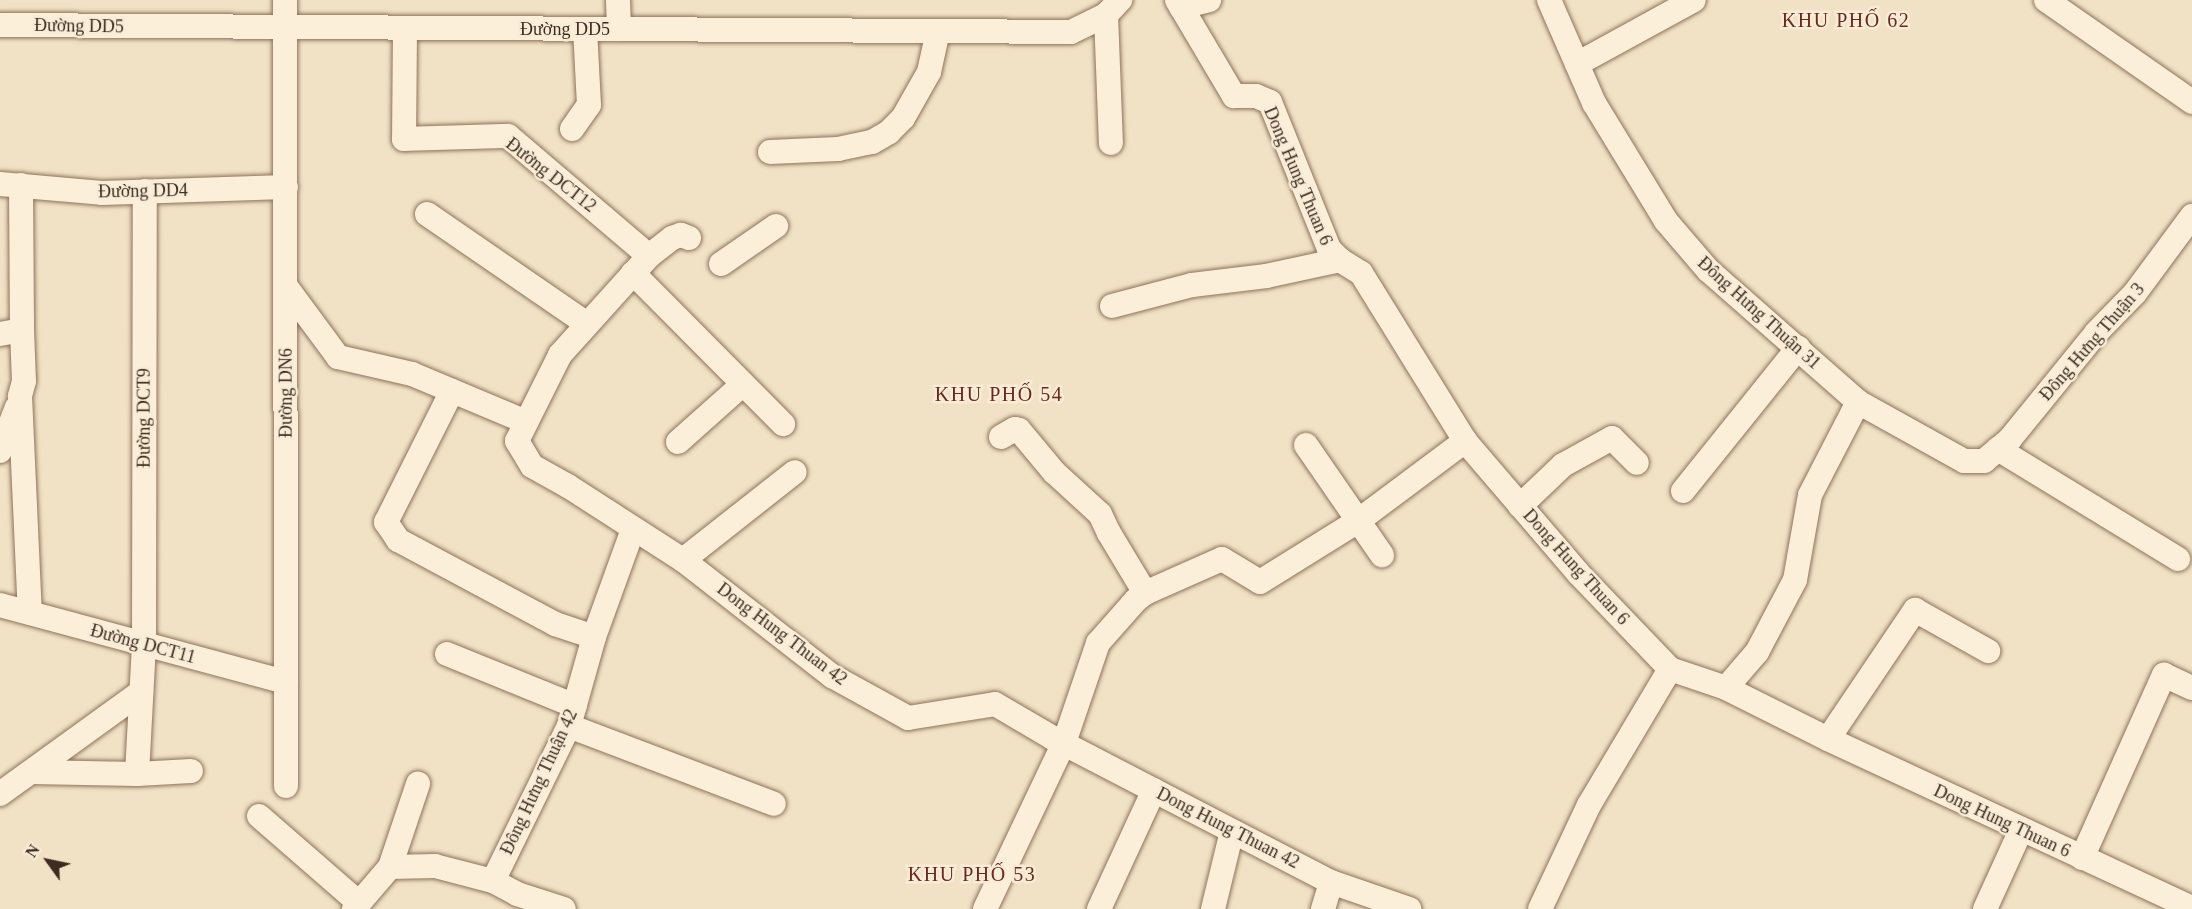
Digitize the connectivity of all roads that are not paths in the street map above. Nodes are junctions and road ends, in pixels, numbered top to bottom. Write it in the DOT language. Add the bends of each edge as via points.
graph roads {
  1 [pos="285,0"];
  2 [pos="618,0"];
  3 [pos="1209,0"];
  4 [pos="1549,0"];
  5 [pos="1694,0"];
  6 [pos="2046,0"];
  7 [pos="1179,3"];
  8 [pos="1113,8"];
  9 [pos="0,25"];
  10 [pos="285,28"];
  11 [pos="405,29"];
  12 [pos="585,29"];
  13 [pos="619,30"];
  14 [pos="938,31"];
  15 [pos="1577,64"];
  16 [pos="2192,102"];
  17 [pos="572,129"];
  18 [pos="1111,143"];
  19 [pos="770,152"];
  20 [pos="10,184"];
  21 [pos="286,187"];
  22 [pos="145,192"];
  23 [pos="427,214"];
  24 [pos="2192,216"];
  25 [pos="776,226"];
  26 [pos="689,238"];
  27 [pos="1340,260"];
  28 [pos="721,264"];
  29 [pos="641,265"];
  30 [pos="287,288"];
  31 [pos="1112,306"];
  32 [pos="587,324"];
  33 [pos="11,332"];
  34 [pos="1798,348"];
  35 [pos="743,384"];
  36 [pos="452,391"];
  37 [pos="21,396"];
  38 [pos="1858,402"];
  39 [pos="526,422"];
  40 [pos="783,424"];
  41 [pos="1000,437"];
  42 [pos="1465,441"];
  43 [pos="678,442"];
  44 [pos="1306,445"];
  45 [pos="0,452"];
  46 [pos="1991,455"];
  47 [pos="1637,463"];
  48 [pos="795,472"];
  49 [pos="1683,491"];
  50 [pos="1520,506"];
  51 [pos="1358,521"];
  52 [pos="633,529"];
  53 [pos="1382,555"];
  54 [pos="2178,559"];
  55 [pos="683,560"];
  56 [pos="1145,593"];
  57 [pos="10,610"];
  58 [pos="594,637"];
  59 [pos="144,644"];
  60 [pos="1988,651"];
  61 [pos="447,654"];
  62 [pos="1670,669"];
  63 [pos="286,682"];
  64 [pos="1726,688"];
  65 [pos="2192,688"];
  66 [pos="141,692"];
  67 [pos="572,716"];
  68 [pos="1828,739"];
  69 [pos="1064,743"];
  70 [pos="191,771"];
  71 [pos="31,772"];
  72 [pos="137,774"];
  73 [pos="418,784"];
  74 [pos="286,786"];
  75 [pos="1154,790"];
  76 [pos="0,794"];
  77 [pos="774,804"];
  78 [pos="259,816"];
  79 [pos="2021,830"];
  80 [pos="1232,831"];
  81 [pos="2082,858"];
  82 [pos="390,867"];
  83 [pos="493,881"];
  84 [pos="1332,882"];
  85 [pos="356,906"];
  86 [pos="2192,908"];
  87 [pos="564,909"];
  88 [pos="985,909"];
  89 [pos="1099,909"];
  90 [pos="1213,909"];
  91 [pos="1323,909"];
  92 [pos="1409,909"];
  93 [pos="1540,909"];
  94 [pos="1985,909"];
  1 -- 10 [label="street, Đường DN6"];
  2 -- 13 [label="street"];
  3 -- 7 [label="street"];
  4 -- 15 [label="street, Đông Hưng Thuận 31"];
  5 -- 15 [label="street"];
  6 -- 16 [label="street"];
  7 -- 27 [label="street, Dong Hung Thuan 6" via="1234,96 1256,96 1270,102 1326,243"];
  8 -- 14 [label="street, Đường DD5" via="1071,32"];
  8 -- 18 [label="street"];
  9 -- 10 [label="street, Đường DD5"];
  10 -- 11 [label="street, Đường DD5"];
  10 -- 21 [label="street, Đường DN6"];
  11 -- 12 [label="street, Đường DD5"];
  11 -- 29 [label="street, Đường DCT12" via="404,139 508,136"];
  12 -- 13 [label="street, Đường DD5"];
  12 -- 17 [label="street" via="589,105"];
  13 -- 14 [label="street, Đường DD5"];
  14 -- 19 [label="street" via="928,72 903,118 889,132 872,142 838,149"];
  15 -- 34 [label="street, Đông Hưng Thuận 31" via="1594,103 1666,221 1713,275"];
  20 -- 22 [label="street, Đường DD4" via="102,193"];
  20 -- 33 [label="street"];
  21 -- 22 [label="street, Đường DD4"];
  21 -- 30 [label="street, Đường DN6"];
  22 -- 59 [label="street, Đường DCT9"];
  23 -- 32 [label="street"];
  24 -- 46 [label="street, Đông Hưng Thuận 3" via="2135,293 2096,333 2010,439"];
  25 -- 28 [label="street"];
  26 -- 29 [label="street, Dong Hung Thuan 42" via="672,238"];
  27 -- 31 [label="street" via="1266,276 1192,285"];
  27 -- 42 [label="street, Dong Hung Thuan 6" via="1361,273"];
  29 -- 32 [label="street, Dong Hung Thuan 42"];
  29 -- 35 [label="street"];
  30 -- 36 [label="street" via="338,357 412,374"];
  30 -- 63 [label="street, Đường DN6"];
  32 -- 39 [label="street, Dong Hung Thuan 42" via="560,356"];
  33 -- 37 [label="street" via="24,381"];
  34 -- 38 [label="street, Đông Hưng Thuận 31"];
  34 -- 49 [label="street"];
  35 -- 40 [label="street"];
  35 -- 43 [label="street"];
  36 -- 39 [label="street"];
  36 -- 58 [label="street" via="386,522 398,540 555,624"];
  37 -- 45 [label="street"];
  37 -- 57 [label="street"];
  38 -- 46 [label="street, Đông Hưng Thuận 31" via="1964,461"];
  38 -- 64 [label="street" via="1810,495 1795,580 1757,652"];
  39 -- 52 [label="street, Dong Hung Thuan 42" via="517,441 532,466"];
  41 -- 56 [label="street" via="1019,430 1054,472 1100,514"];
  42 -- 50 [label="street, Dong Hung Thuan 6"];
  42 -- 51 [label="street"];
  44 -- 51 [label="street"];
  46 -- 54 [label="street"];
  47 -- 50 [label="street" via="1612,438 1563,465"];
  48 -- 55 [label="street"];
  50 -- 62 [label="street, Dong Hung Thuan 6"];
  51 -- 53 [label="street"];
  51 -- 56 [label="street" via="1260,582 1222,559"];
  52 -- 55 [label="street, Dong Hung Thuan 42"];
  52 -- 58 [label="street, Đông Hưng Thuận 42"];
  55 -- 69 [label="street, Dong Hung Thuan 42" via="832,676 908,718 995,704"];
  56 -- 69 [label="street" via="1098,643"];
  57 -- 59 [label="street, Đường DCT11"];
  58 -- 67 [label="street, Đông Hưng Thuận 42"];
  59 -- 63 [label="street, Đường DCT11"];
  59 -- 66 [label="street, Đường DCT9"];
  60 -- 68 [label="street" via="1915,610"];
  61 -- 67 [label="street"];
  62 -- 64 [label="street, Dong Hung Thuan 6"];
  62 -- 93 [label="street" via="1589,805"];
  63 -- 74 [label="street, Đường DN6"];
  64 -- 68 [label="street, Dong Hung Thuan 6"];
  65 -- 81 [label="street" via="2164,675"];
  66 -- 71 [label="street"];
  66 -- 72 [label="street, Đường DCT9"];
  67 -- 77 [label="street"];
  67 -- 83 [label="street, Đông Hưng Thuận 42"];
  68 -- 79 [label="street, Dong Hung Thuan 6"];
  69 -- 75 [label="street, Dong Hung Thuan 42"];
  69 -- 88 [label="street"];
  70 -- 72 [label="street"];
  71 -- 72 [label="street"];
  71 -- 76 [label="street"];
  73 -- 82 [label="street"];
  75 -- 80 [label="street, Dong Hung Thuan 42"];
  75 -- 89 [label="street"];
  78 -- 85 [label="street"];
  79 -- 81 [label="street, Dong Hung Thuan 6"];
  79 -- 94 [label="street"];
  80 -- 84 [label="street, Dong Hung Thuan 42"];
  80 -- 90 [label="street"];
  81 -- 86 [label="street, Dong Hung Thuan 6"];
  82 -- 83 [label="street" via="435,866"];
  82 -- 85 [label="street"];
  83 -- 87 [label="street" via="517,894"];
  84 -- 91 [label="street"];
  84 -- 92 [label="street, Dong Hung Thuan 42"];
}
